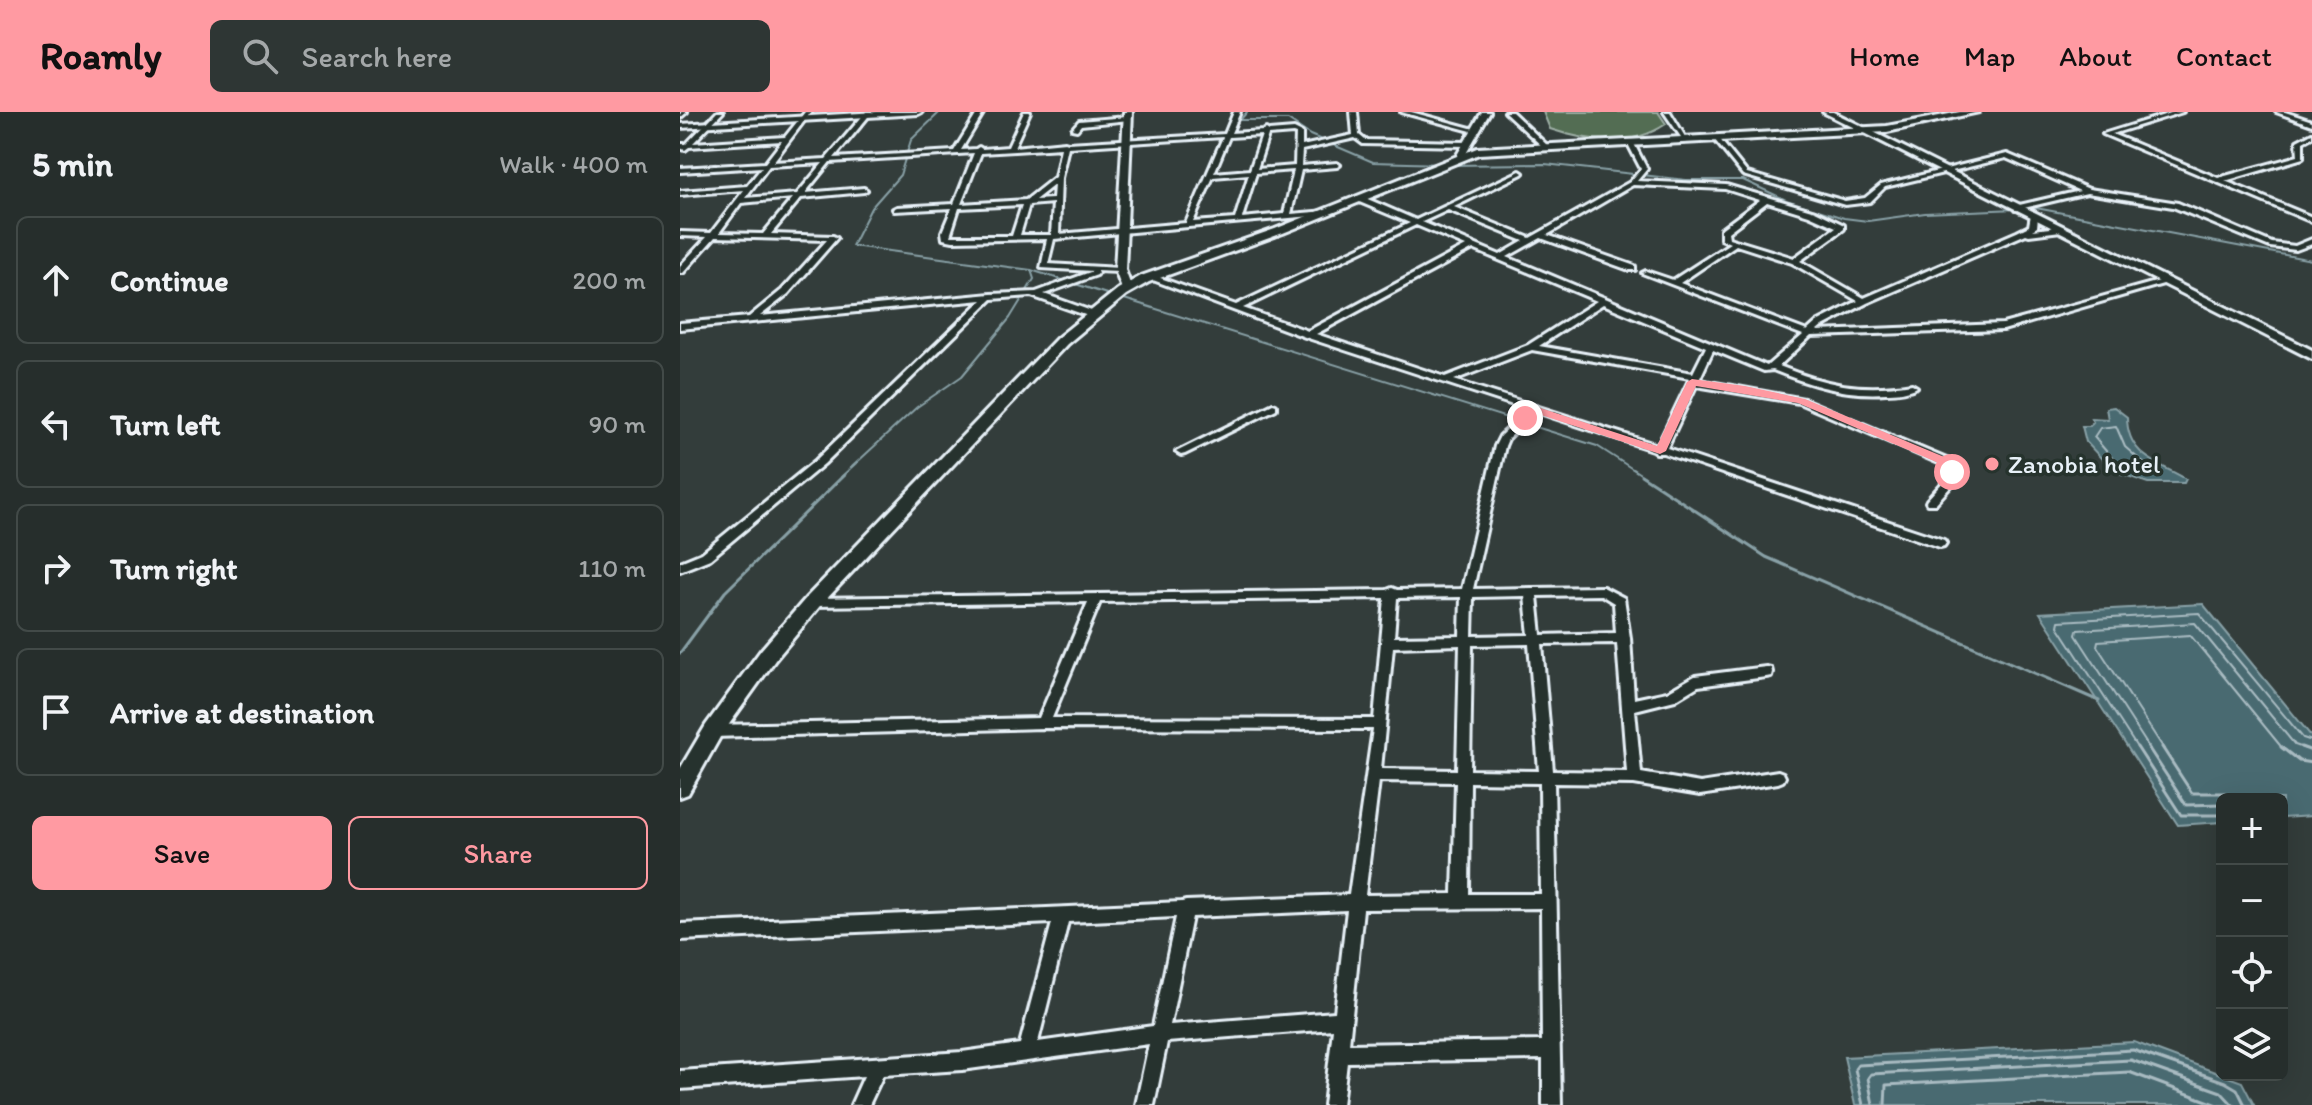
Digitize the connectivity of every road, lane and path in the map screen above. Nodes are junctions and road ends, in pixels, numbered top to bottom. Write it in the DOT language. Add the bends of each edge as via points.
graph roads {
  1 [pos="720,112"];
  2 [pos="918,112"];
  3 [pos="981,112"];
  4 [pos="1027,112"];
  5 [pos="1237,112"];
  6 [pos="1354,112"];
  7 [pos="1367,112"];
  8 [pos="1404,112"];
  9 [pos="1486,112"];
  10 [pos="1508,112"];
  11 [pos="1667,112"];
  12 [pos="1827,112"];
  13 [pos="1973,112"];
  14 [pos="1990,112"];
  15 [pos="2180,112"];
  16 [pos="2279,112"];
  17 [pos="867,114"];
  18 [pos="833,115"];
  19 [pos="806,116"];
  20 [pos="1127,116"];
  21 [pos="2312,123"];
  22 [pos="1850,124"];
  23 [pos="708,125"];
  24 [pos="680,126"];
  25 [pos="1075,129"];
  26 [pos="1475,130"];
  27 [pos="1266,131"];
  28 [pos="1865,132"];
  29 [pos="1227,134"];
  30 [pos="1887,134"];
  31 [pos="2312,135"];
  32 [pos="1356,136"];
  33 [pos="1716,138"];
  34 [pos="787,139"];
  35 [pos="1685,139"];
  36 [pos="1125,140"];
  37 [pos="2300,141"];
  38 [pos="1630,142"];
  39 [pos="1065,144"];
  40 [pos="1467,144"];
  41 [pos="684,146"];
  42 [pos="2312,146"];
  43 [pos="1011,147"];
  44 [pos="1546,147"];
  45 [pos="979,149"];
  46 [pos="1298,149"];
  47 [pos="957,151"];
  48 [pos="680,154"];
  49 [pos="1457,157"];
  50 [pos="828,160"];
  51 [pos="768,164"];
  52 [pos="1337,165"];
  53 [pos="1298,168"];
  54 [pos="680,170"];
  55 [pos="1941,171"];
  56 [pos="1253,172"];
  57 [pos="1520,173"];
  58 [pos="1210,175"];
  59 [pos="1058,178"];
  60 [pos="1634,181"];
  61 [pos="2217,181"];
  62 [pos="749,188"];
  63 [pos="864,190"];
  64 [pos="2087,191"];
  65 [pos="680,193"];
  66 [pos="795,197"];
  67 [pos="1360,199"];
  68 [pos="1764,200"];
  69 [pos="740,201"];
  70 [pos="1056,201"];
  71 [pos="1026,204"];
  72 [pos="953,207"];
  73 [pos="1449,208"];
  74 [pos="2018,208"];
  75 [pos="897,209"];
  76 [pos="1324,213"];
  77 [pos="1287,216"];
  78 [pos="2034,216"];
  79 [pos="1238,220"];
  80 [pos="2312,220"];
  81 [pos="1417,223"];
  82 [pos="1189,224"];
  83 [pos="2061,229"];
  84 [pos="1120,230"];
  85 [pos="680,234"];
  86 [pos="713,235"];
  87 [pos="766,235"];
  88 [pos="1541,235"];
  89 [pos="1053,236"];
  90 [pos="1015,238"];
  91 [pos="1531,241"];
  92 [pos="2312,241"];
  93 [pos="1736,242"];
  94 [pos="1472,246"];
  95 [pos="1500,258"];
  96 [pos="1795,261"];
  97 [pos="684,262"];
  98 [pos="1632,268"];
  99 [pos="1102,270"];
  100 [pos="1120,270"];
  101 [pos="680,271"];
  102 [pos="1646,273"];
  103 [pos="1931,273"];
  104 [pos="1149,277"];
  105 [pos="2166,282"];
  106 [pos="1674,283"];
  107 [pos="1034,294"];
  108 [pos="1120,294"];
  109 [pos="991,296"];
  110 [pos="1602,301"];
  111 [pos="1864,301"];
  112 [pos="1235,309"];
  113 [pos="1094,315"];
  114 [pos="750,319"];
  115 [pos="680,326"];
  116 [pos="1808,334"];
  117 [pos="1308,335"];
  118 [pos="1531,347"];
  119 [pos="1710,347"];
  120 [pos="2312,355"];
  121 [pos="1773,367"];
  122 [pos="1792,375"];
  123 [pos="1693,379"];
  124 [pos="1445,380"];
  125 [pos="1912,387"];
  126 [pos="1779,395"];
  127 [pos="1273,407"];
  128 [pos="1534,409"];
  129 [pos="1660,451"];
  130 [pos="1181,452"];
  131 [pos="1931,502"];
  132 [pos="1940,543"];
  133 [pos="680,567"];
  134 [pos="1467,591"];
  135 [pos="1392,592"];
  136 [pos="1531,592"];
  137 [pos="1096,597"];
  138 [pos="813,602"];
  139 [pos="1624,638"];
  140 [pos="1535,641"];
  141 [pos="1387,642"];
  142 [pos="1467,642"];
  143 [pos="1766,672"];
  144 [pos="1628,706"];
  145 [pos="1043,723"];
  146 [pos="1380,724"];
  147 [pos="713,731"];
  148 [pos="1374,775"];
  149 [pos="1465,775"];
  150 [pos="1547,777"];
  151 [pos="1778,777"];
  152 [pos="1634,778"];
  153 [pos="680,788"];
  154 [pos="1461,899"];
  155 [pos="1549,901"];
  156 [pos="1356,902"];
  157 [pos="1186,908"];
  158 [pos="1062,916"];
  159 [pos="680,932"];
  160 [pos="1342,1020"];
  161 [pos="1158,1034"];
  162 [pos="1551,1050"];
  163 [pos="1026,1053"];
  164 [pos="1338,1053"];
  165 [pos="877,1068"];
  166 [pos="680,1080"];
  167 [pos="860,1105"];
  168 [pos="1145,1105"];
  169 [pos="1333,1105"];
  170 [pos="1552,1105"];
  1 -- 23 [label="street"];
  2 -- 17 [label="street"];
  3 -- 47 [label="street"];
  4 -- 43 [label="street"];
  5 -- 29 [label="street"];
  6 -- 7 [label="street"];
  6 -- 32 [label="street"];
  8 -- 26 [label="street"];
  9 -- 26 [label="street"];
  10 -- 44 [label="street"];
  11 -- 35 [label="street"];
  12 -- 22 [label="street"];
  13 -- 30 [label="main road"];
  14 -- 30 [label="main road"];
  15 -- 61 [label="street" via="2106,134"];
  16 -- 21 [label="street"];
  17 -- 18 [label="street"];
  17 -- 50 [label="street"];
  18 -- 19 [label="street"];
  19 -- 23 [label="street"];
  19 -- 34 [label="street"];
  20 -- 25 [label="street" via="1079,123"];
  20 -- 36 [label="street"];
  22 -- 28 [label="street"];
  22 -- 30 [label="main road"];
  23 -- 24 [label="street"];
  23 -- 41 [label="street"];
  26 -- 40 [label="street"];
  27 -- 29 [label="street"];
  27 -- 46 [label="street" via="1298,132"];
  27 -- 56 [label="street"];
  28 -- 30 [label="street"];
  28 -- 33 [label="main road"];
  29 -- 36 [label="street"];
  29 -- 58 [label="street"];
  30 -- 55 [label="street"];
  31 -- 37 [label="street"];
  32 -- 40 [label="street" via="1382,144"];
  32 -- 46 [label="street"];
  33 -- 35 [label="main road"];
  33 -- 55 [label="street" via="1745,174 1845,203 1857,204 1883,186"];
  34 -- 41 [label="street"];
  34 -- 51 [label="street"];
  35 -- 38 [label="main road"];
  36 -- 39 [label="street"];
  36 -- 84 [label="street"];
  37 -- 42 [label="street"];
  37 -- 61 [label="street" via="2301,157"];
  38 -- 44 [label="main road"];
  38 -- 60 [label="street" via="1644,169"];
  39 -- 43 [label="street"];
  39 -- 59 [label="street"];
  40 -- 49 [label="street"];
  41 -- 48 [label="street"];
  43 -- 45 [label="street"];
  44 -- 49 [label="main road"];
  45 -- 47 [label="street"];
  45 -- 72 [label="street"];
  46 -- 53 [label="street"];
  47 -- 50 [label="street"];
  49 -- 67 [label="main road"];
  50 -- 51 [label="street"];
  50 -- 66 [label="street"];
  51 -- 54 [label="street"];
  51 -- 62 [label="street"];
  52 -- 53 [label="street"];
  53 -- 56 [label="street"];
  53 -- 77 [label="street"];
  55 -- 64 [label="street" via="2007,156"];
  55 -- 74 [label="street"];
  56 -- 58 [label="street"];
  56 -- 79 [label="street"];
  57 -- 73 [label="street"];
  58 -- 82 [label="street"];
  59 -- 70 [label="street"];
  59 -- 71 [label="street"];
  60 -- 68 [label="street" via="1708,184"];
  60 -- 88 [label="street"];
  61 -- 80 [label="street"];
  62 -- 65 [label="street"];
  62 -- 69 [label="street"];
  63 -- 66 [label="street"];
  64 -- 74 [label="street"];
  64 -- 92 [label="street" via="2175,205 2270,245 2296,248"];
  66 -- 69 [label="street"];
  66 -- 87 [label="street"];
  67 -- 76 [label="main road"];
  67 -- 81 [label="street"];
  68 -- 93 [label="street" via="1722,235"];
  68 -- 96 [label="street" via="1841,227"];
  69 -- 86 [label="street"];
  70 -- 71 [label="street"];
  70 -- 89 [label="street"];
  71 -- 72 [label="street"];
  71 -- 90 [label="street"];
  72 -- 75 [label="street"];
  72 -- 90 [label="street" via="946,237"];
  73 -- 81 [label="street"];
  73 -- 91 [label="street"];
  74 -- 78 [label="street"];
  76 -- 77 [label="street"];
  76 -- 104 [label="main road"];
  77 -- 79 [label="street"];
  78 -- 83 [label="street"];
  78 -- 103 [label="street" via="2031,229"];
  79 -- 82 [label="street"];
  81 -- 94 [label="street"];
  81 -- 112 [label="street"];
  82 -- 84 [label="street"];
  83 -- 103 [label="street" via="2034,231 1980,261"];
  83 -- 105 [label="street"];
  84 -- 89 [label="street"];
  84 -- 100 [label="street"];
  85 -- 86 [label="street"];
  86 -- 87 [label="street"];
  86 -- 97 [label="street"];
  87 -- 114 [label="street" via="833,238 785,292"];
  88 -- 91 [label="street"];
  88 -- 98 [label="street"];
  89 -- 90 [label="street"];
  89 -- 99 [label="street" via="1044,266"];
  91 -- 95 [label="street"];
  93 -- 96 [label="street"];
  93 -- 106 [label="street"];
  94 -- 95 [label="street"];
  94 -- 117 [label="street"];
  95 -- 110 [label="street"];
  96 -- 111 [label="street"];
  97 -- 101 [label="street"];
  99 -- 100 [label="street"];
  99 -- 107 [label="street"];
  100 -- 108 [label="street"];
  102 -- 106 [label="street"];
  103 -- 111 [label="street"];
  104 -- 108 [label="main road"];
  104 -- 112 [label="street"];
  105 -- 116 [label="street" via="2003,327"];
  105 -- 120 [label="street"];
  106 -- 116 [label="street"];
  107 -- 109 [label="street"];
  107 -- 113 [label="street"];
  108 -- 113 [label="main road"];
  109 -- 114 [label="street"];
  109 -- 133 [label="street" via="820,462 706,556"];
  110 -- 118 [label="street"];
  110 -- 119 [label="street"];
  111 -- 116 [label="street"];
  112 -- 117 [label="street"];
  113 -- 138 [label="main road" via="1026,376"];
  114 -- 115 [label="street"];
  116 -- 121 [label="street"];
  117 -- 124 [label="street"];
  118 -- 123 [label="street"];
  118 -- 124 [label="street"];
  119 -- 121 [label="street" via="1759,368"];
  119 -- 123 [label="street"];
  121 -- 122 [label="street"];
  122 -- 125 [label="street" via="1854,393"];
  122 -- 126 [label="street"];
  123 -- 126 [label="street"];
  123 -- 129 [label="street"];
  124 -- 128 [label="street"];
  126 -- 131 [label="street" via="1945,462 1952,472 1949,482"];
  127 -- 130 [label="street"];
  128 -- 129 [label="street"];
  128 -- 134 [label="street" via="1500,446"];
  129 -- 132 [label="street"];
  134 -- 135 [label="street"];
  134 -- 136 [label="street"];
  134 -- 142 [label="street"];
  135 -- 137 [label="street"];
  135 -- 141 [label="street"];
  136 -- 139 [label="street" via="1612,594 1620,601"];
  136 -- 140 [label="street"];
  137 -- 138 [label="street"];
  137 -- 145 [label="street"];
  138 -- 147 [label="main road"];
  139 -- 140 [label="street"];
  139 -- 144 [label="street"];
  140 -- 142 [label="street"];
  140 -- 150 [label="street"];
  141 -- 142 [label="street"];
  141 -- 146 [label="street"];
  142 -- 149 [label="street"];
  143 -- 144 [label="street" via="1695,681 1670,696"];
  144 -- 152 [label="street"];
  145 -- 146 [label="street"];
  145 -- 147 [label="street"];
  146 -- 148 [label="street"];
  147 -- 153 [label="main road"];
  148 -- 149 [label="street"];
  148 -- 156 [label="street"];
  149 -- 150 [label="street"];
  149 -- 154 [label="street"];
  150 -- 152 [label="street"];
  150 -- 155 [label="street"];
  151 -- 152 [label="street" via="1700,789"];
  154 -- 155 [label="street"];
  154 -- 156 [label="street"];
  155 -- 162 [label="street"];
  156 -- 157 [label="street"];
  156 -- 160 [label="street"];
  157 -- 158 [label="street"];
  157 -- 161 [label="street"];
  158 -- 159 [label="street"];
  158 -- 163 [label="street"];
  160 -- 161 [label="street"];
  160 -- 164 [label="street"];
  161 -- 163 [label="street"];
  161 -- 168 [label="street"];
  162 -- 164 [label="street"];
  162 -- 170 [label="street"];
  163 -- 165 [label="street"];
  164 -- 169 [label="street"];
  165 -- 166 [label="street"];
  165 -- 167 [label="street"];
}
